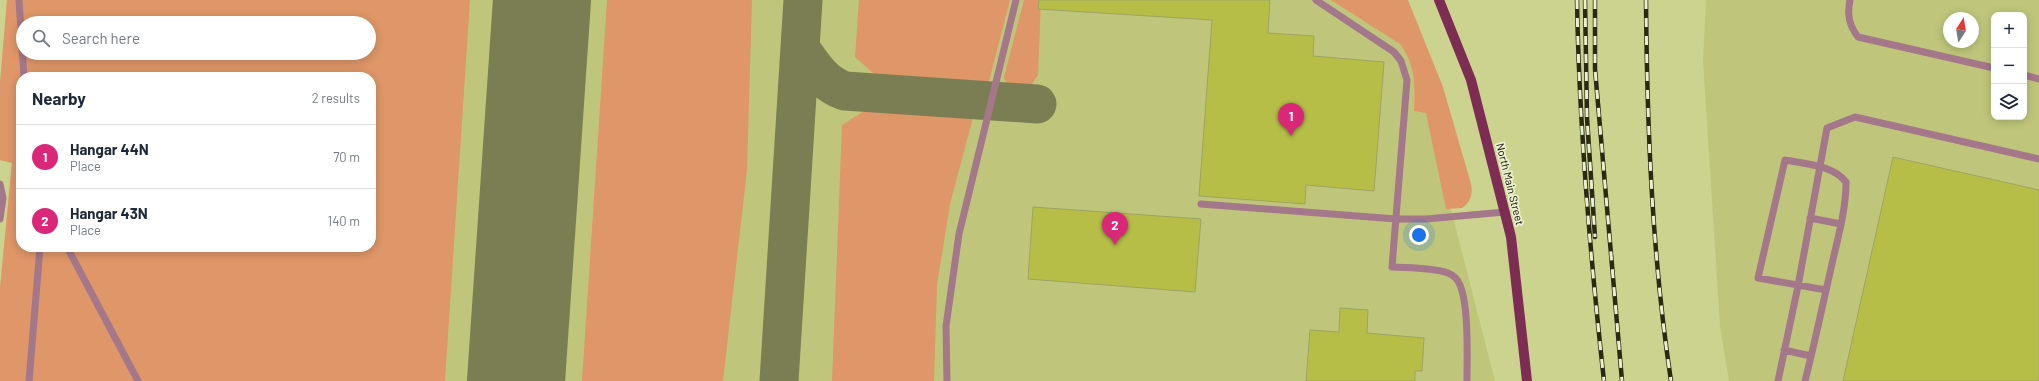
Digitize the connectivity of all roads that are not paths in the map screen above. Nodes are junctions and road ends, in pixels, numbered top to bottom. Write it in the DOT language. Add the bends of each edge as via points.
graph roads {
  1 [pos="19,0"];
  2 [pos="1016,0"];
  3 [pos="1316,0"];
  4 [pos="1439,0"];
  5 [pos="1850,0"];
  6 [pos="20,16"];
  7 [pos="23,60"];
  8 [pos="1991,67"];
  9 [pos="24,72"];
  10 [pos="2027,76"];
  11 [pos="2039,79"];
  12 [pos="2039,159"];
  13 [pos="1819,167"];
  14 [pos="0,184"];
  15 [pos="1201,204"];
  16 [pos="1505,212"];
  17 [pos="1810,218"];
  18 [pos="0,219"];
  19 [pos="1396,219"];
  20 [pos="1841,224"];
  21 [pos="40,252"];
  22 [pos="70,252"];
  23 [pos="1798,286"];
  24 [pos="1826,290"];
  25 [pos="1784,350"];
  26 [pos="1811,356"];
  27 [pos="29,381"];
  28 [pos="138,381"];
  29 [pos="947,381"];
  30 [pos="1468,381"];
  31 [pos="1527,381"];
  32 [pos="1778,381"];
  33 [pos="1805,381"];
  1 -- 6 [label="lane"];
  2 -- 29 [label="lane" via="959,234 946,326"];
  3 -- 19 [label="lane" via="1387,46 1401,61 1407,80"];
  4 -- 16 [label="main road, North Main Street" via="1471,80"];
  5 -- 8 [label="lane" via="1850,27 1858,37"];
  7 -- 9 [label="lane"];
  10 -- 11 [label="lane"];
  12 -- 13 [label="lane" via="1855,117 1827,128"];
  13 -- 17 [label="lane"];
  13 -- 20 [label="lane" via="1841,175 1846,182"];
  13 -- 23 [label="lane" via="1785,160 1758,278"];
  14 -- 18 [label="lane" via="3,198"];
  15 -- 19 [label="lane"];
  16 -- 19 [label="lane"];
  16 -- 31 [label="main road, North Main Street" via="1511,237"];
  17 -- 20 [label="lane"];
  17 -- 23 [label="lane"];
  19 -- 30 [label="lane" via="1392,267 1447,272 1453,275 1461,286 1466,320"];
  20 -- 24 [label="lane"];
  21 -- 27 [label="lane"];
  22 -- 28 [label="lane"];
  23 -- 24 [label="lane"];
  23 -- 25 [label="lane"];
  24 -- 26 [label="lane"];
  25 -- 26 [label="lane"];
  25 -- 32 [label="lane"];
  26 -- 33 [label="lane"];
}
